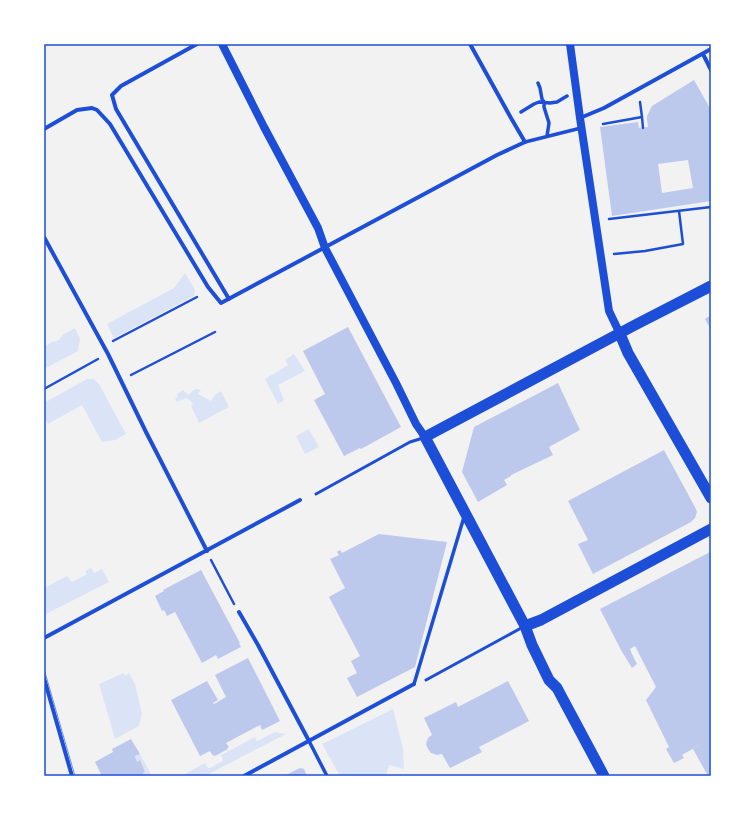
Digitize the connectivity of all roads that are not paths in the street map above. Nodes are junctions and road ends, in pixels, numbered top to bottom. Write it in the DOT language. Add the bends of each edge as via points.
graph roads {
  1 [pos="197,44"];
  2 [pos="222,44"];
  3 [pos="470,44"];
  4 [pos="570,44"];
  5 [pos="711,49"];
  6 [pos="703,54"];
  7 [pos="711,70"];
  8 [pos="538,83"];
  9 [pos="567,96"];
  10 [pos="544,102"];
  11 [pos="521,112"];
  12 [pos="580,118"];
  13 [pos="582,128"];
  14 [pos="44,129"];
  15 [pos="547,136"];
  16 [pos="525,142"];
  17 [pos="44,236"];
  18 [pos="325,248"];
  19 [pos="711,286"];
  20 [pos="229,299"];
  21 [pos="620,334"];
  22 [pos="425,437"];
  23 [pos="316,494"];
  24 [pos="711,498"];
  25 [pos="300,500"];
  26 [pos="465,514"];
  27 [pos="711,529"];
  28 [pos="206,551"];
  29 [pos="239,612"];
  30 [pos="525,626"];
  31 [pos="44,638"];
  32 [pos="44,678"];
  33 [pos="426,680"];
  34 [pos="414,684"];
  35 [pos="309,741"];
  36 [pos="72,776"];
  37 [pos="244,776"];
  38 [pos="327,776"];
  39 [pos="604,776"];
  1 -- 20 [label="street" via="121,86 112,95 116,109"];
  2 -- 18 [label="main road" via="318,228"];
  3 -- 16 [label="street"];
  4 -- 12 [label="main road"];
  5 -- 6 [label="street"];
  6 -- 7 [label="street"];
  6 -- 12 [label="street" via="604,108"];
  8 -- 10 [label="street"];
  9 -- 10 [label="street" via="557,102"];
  10 -- 11 [label="street" via="534,104"];
  10 -- 15 [label="street" via="549,123"];
  12 -- 13 [label="main road"];
  13 -- 15 [label="street"];
  13 -- 21 [label="main road" via="610,311"];
  14 -- 20 [label="street" via="77,110 97,110 110,124 208,287 222,304"];
  15 -- 16 [label="street"];
  16 -- 18 [label="street"];
  17 -- 28 [label="street" via="121,380"];
  18 -- 20 [label="street"];
  18 -- 22 [label="main road"];
  19 -- 21 [label="highway"];
  21 -- 22 [label="highway"];
  21 -- 24 [label="highway" via="628,353"];
  22 -- 23 [label="lane" via="410,442"];
  22 -- 26 [label="highway"];
  25 -- 28 [label="street"];
  26 -- 30 [label="highway"];
  26 -- 34 [label="street"];
  27 -- 30 [label="highway" via="541,620"];
  28 -- 31 [label="street"];
  29 -- 35 [label="street"];
  30 -- 33 [label="lane"];
  30 -- 39 [label="highway" via="549,680 557,688"];
  32 -- 36 [label="street"];
  34 -- 35 [label="street"];
  35 -- 37 [label="street"];
  35 -- 38 [label="street"];
}
